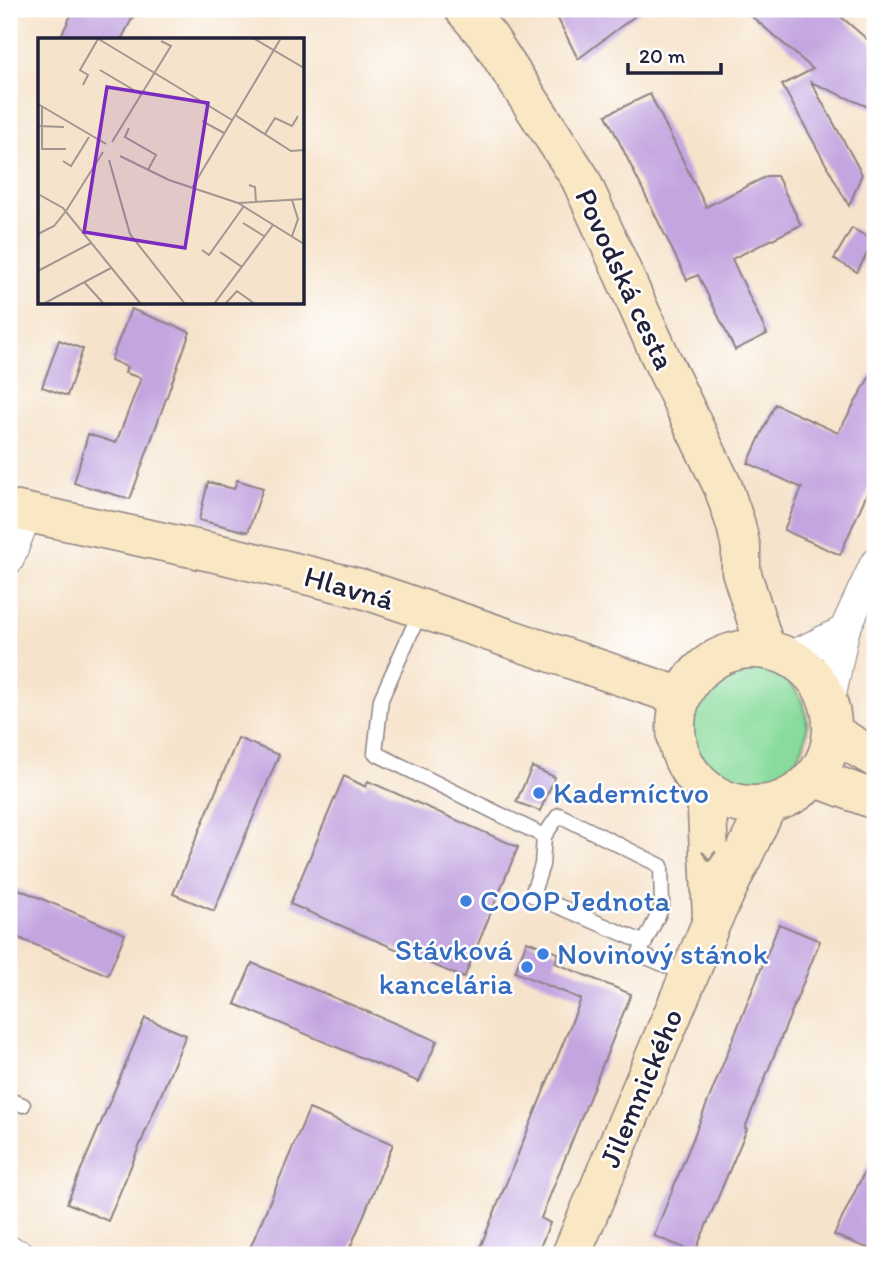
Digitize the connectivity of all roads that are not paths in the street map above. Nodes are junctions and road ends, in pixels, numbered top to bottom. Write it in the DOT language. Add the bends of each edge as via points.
graph roads {
  1 [pos="464,9"];
  2 [pos="18,511"];
  3 [pos="9,559"];
  4 [pos="875,564"];
  5 [pos="741,571"];
  6 [pos="421,609"];
  7 [pos="844,631"];
  8 [pos="778,653"];
  9 [pos="724,655"];
  10 [pos="681,697"];
  11 [pos="831,719"];
  12 [pos="875,758"];
  13 [pos="814,777"];
  14 [pos="706,790"];
  15 [pos="875,800"];
  16 [pos="768,804"];
  17 [pos="544,836"];
  18 [pos="712,921"];
  19 [pos="645,943"];
  20 [pos="689,975"];
  21 [pos="9,1251"];
  22 [pos="576,1254"];
  23 [pos="19,1255"];
  1 -- 5 [label="street, Povodská cesta" via="489,38 580,178 723,487 741,548"];
  2 -- 3 [label="street"];
  2 -- 6 [label="street, Hlavná" via="269,566"];
  4 -- 7 [label="street"];
  5 -- 8 [label="street, Povodská cesta"];
  5 -- 9 [label="street, Povodská cesta"];
  6 -- 10 [label="street, Hlavná"];
  6 -- 17 [label="lane" via="381,699 375,753"];
  7 -- 8 [label="street"];
  7 -- 11 [label="street"];
  8 -- 9 [label="street" via="745,649"];
  8 -- 11 [label="street" via="814,677"];
  9 -- 10 [label="street" via="698,671"];
  10 -- 14 [label="street" via="675,722 678,748 688,771"];
  11 -- 12 [label="street"];
  11 -- 13 [label="street" via="829,752"];
  13 -- 15 [label="street"];
  13 -- 16 [label="street" via="798,792"];
  14 -- 16 [label="street" via="740,804"];
  14 -- 18 [label="street, Jilemnického, one-way"];
  16 -- 18 [label="street, Jilemnického"];
  17 -- 19 [label="lane" via="542,864 531,895"];
  17 -- 19 [label="lane" via="559,815 661,866 662,907"];
  18 -- 20 [label="street, Jilemnického"];
  19 -- 20 [label="lane" via="639,954"];
  20 -- 22 [label="street, Jilemnického"];
  21 -- 23 [label="street"];
}
